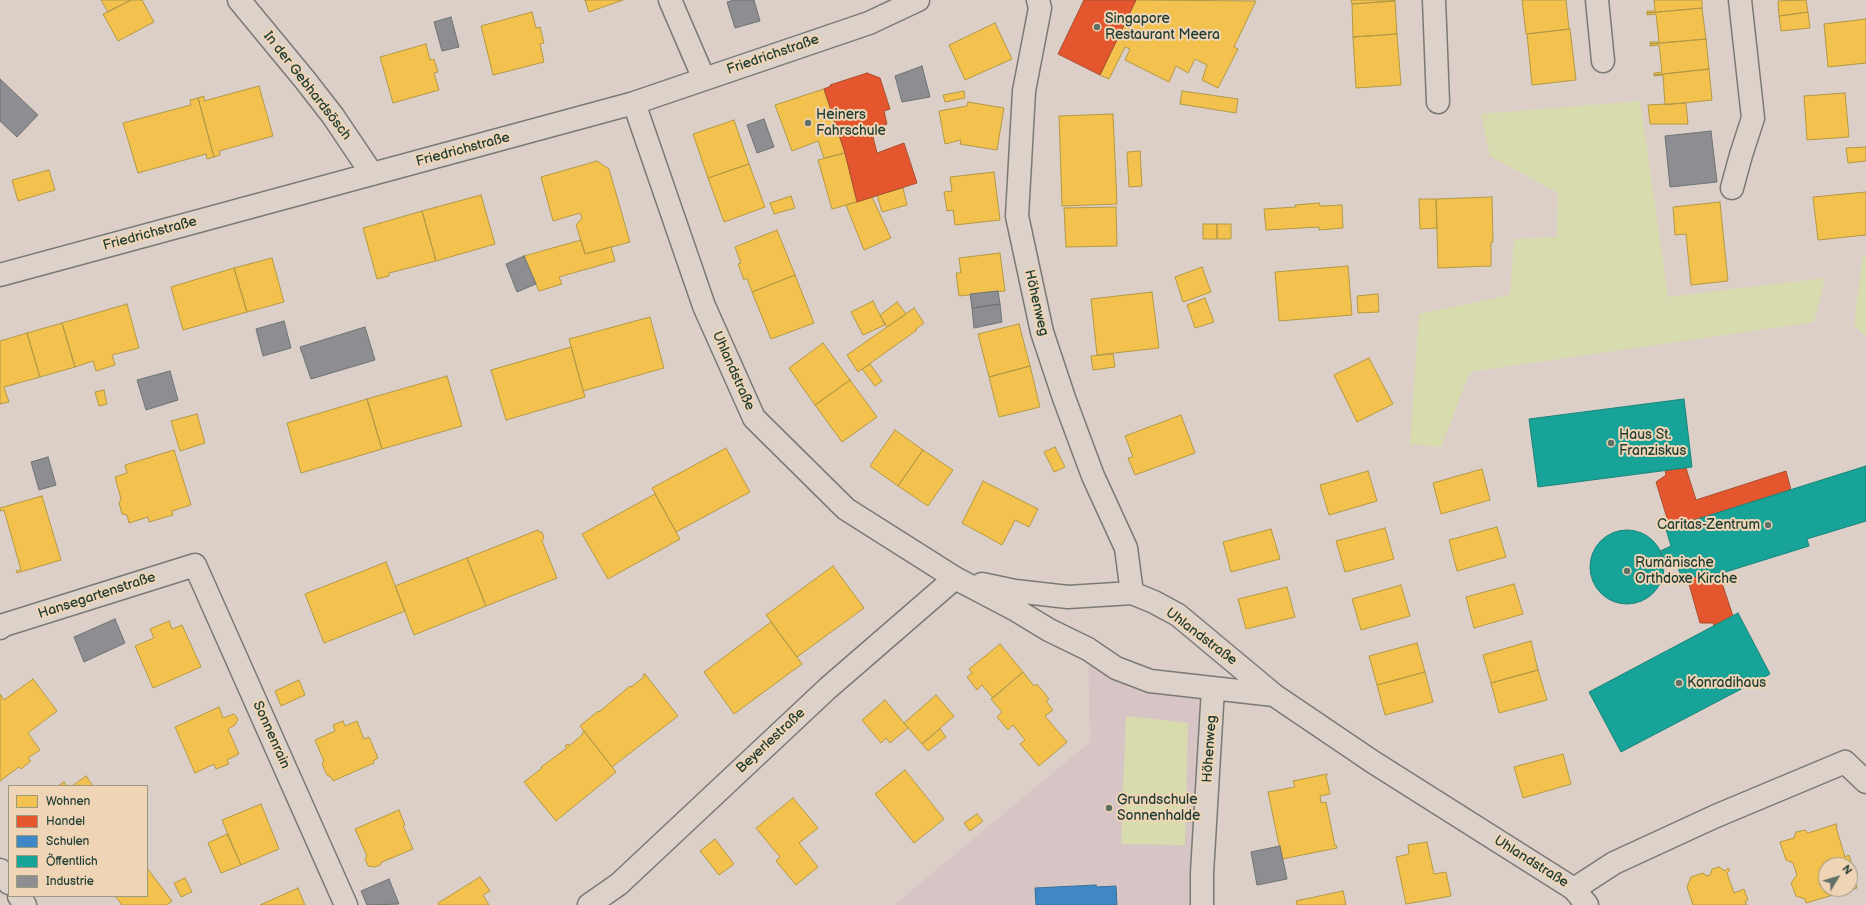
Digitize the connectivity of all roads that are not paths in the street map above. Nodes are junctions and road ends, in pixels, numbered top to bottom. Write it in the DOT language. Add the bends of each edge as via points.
graph roads {
  1 [pos="239,0"];
  2 [pos="670,0"];
  3 [pos="918,0"];
  4 [pos="1038,0"];
  5 [pos="1434,0"];
  6 [pos="1597,0"];
  7 [pos="1740,0"];
  8 [pos="1603,61"];
  9 [pos="704,79"];
  10 [pos="1438,102"];
  11 [pos="634,103"];
  12 [pos="372,174"];
  13 [pos="1732,188"];
  14 [pos="0,275"];
  15 [pos="195,565"];
  16 [pos="955,578"];
  17 [pos="1132,593"];
  18 [pos="0,628"];
  19 [pos="1214,689"];
  20 [pos="1274,695"];
  21 [pos="1866,782"];
  22 [pos="0,870"];
  23 [pos="8,882"];
  24 [pos="19,897"];
  25 [pos="1580,897"];
  26 [pos="25,905"];
  27 [pos="346,905"];
  28 [pos="589,905"];
  29 [pos="1202,905"];
  1 -- 12 [label="street, In der Gebhardsösch" via="333,116"];
  2 -- 9 [label="street"];
  3 -- 9 [label="street, Friedrichstraße" via="869,23"];
  4 -- 17 [label="street, Höhenweg" via="1040,8 1024,91 1016,216 1042,332 1093,476 1126,548"];
  5 -- 10 [label="street"];
  6 -- 8 [label="street"];
  7 -- 13 [label="street" via="1753,118"];
  9 -- 11 [label="street, Friedrichstraße"];
  11 -- 12 [label="street, Friedrichstraße"];
  11 -- 16 [label="street, Uhlandstraße" via="704,306 754,418 846,509"];
  12 -- 14 [label="street, Friedrichstraße"];
  15 -- 18 [label="street, Hansegartenstraße"];
  15 -- 27 [label="street, Sonnenrain"];
  16 -- 17 [label="street, Uhlandstraße" via="1015,591 1068,597"];
  16 -- 19 [label="street, Uhlandstraße" via="1088,649 1116,668 1150,682"];
  16 -- 28 [label="street, Beyerlestraße" via="828,688 619,884"];
  17 -- 20 [label="street, Uhlandstraße" via="1178,615"];
  19 -- 20 [label="street, Uhlandstraße"];
  19 -- 29 [label="street, Höhenweg"];
  20 -- 25 [label="street, Uhlandstraße"];
  21 -- 25 [label="street, Uhlandstraße" via="1845,762 1716,816 1614,863"];
  22 -- 23 [label="street"];
  24 -- 26 [label="street"];
}
